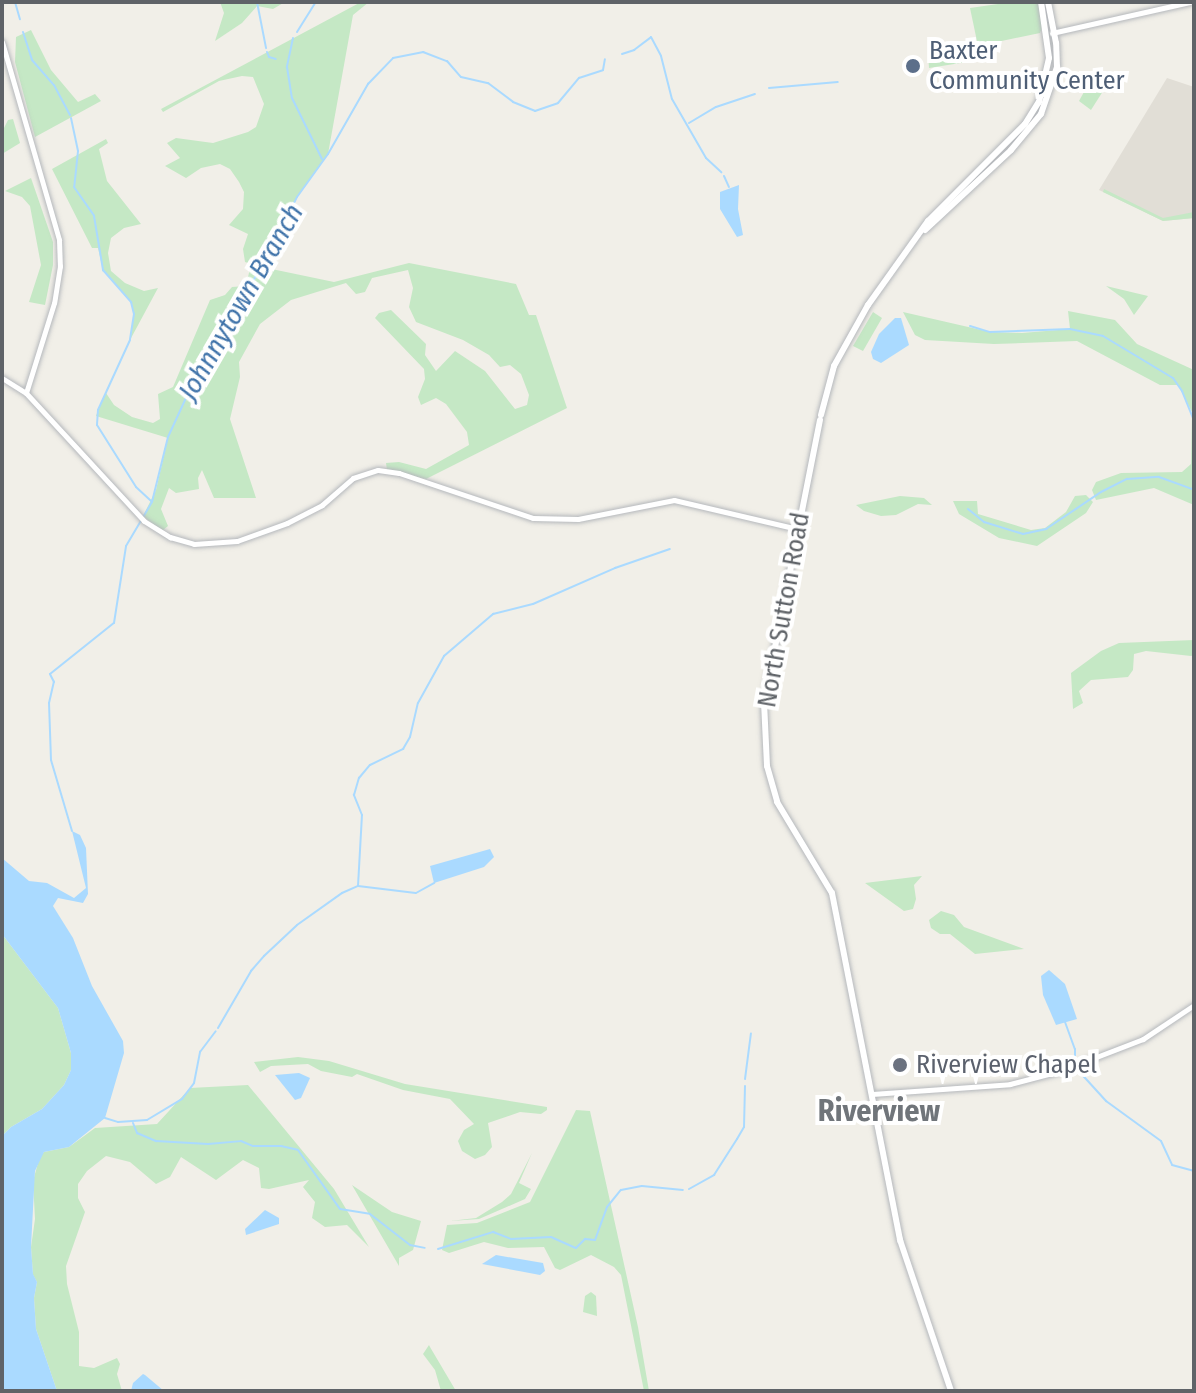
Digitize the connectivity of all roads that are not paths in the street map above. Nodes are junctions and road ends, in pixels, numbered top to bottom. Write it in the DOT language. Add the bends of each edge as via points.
graph roads {
  1 [pos="1041,2"];
  2 [pos="1048,2"];
  3 [pos="1190,2"];
  4 [pos="1051,33"];
  5 [pos="2,42"];
  6 [pos="2,378"];
  7 [pos="26,393"];
  8 [pos="798,529"];
  9 [pos="1194,1005"];
  10 [pos="872,1094"];
  11 [pos="951,1391"];
  1 -- 4 [label="main road, North Sutton Road"];
  2 -- 4 [label="main road, North Sutton Road"];
  3 -- 4 [label="street"];
  4 -- 8 [label="main road, North Sutton Road" via="1057,67 1035,124 922,231 844,342 830,377"];
  5 -- 7 [label="street" via="59,240 54,303"];
  6 -- 7 [label="street"];
  7 -- 8 [label="street" via="144,521 194,544 237,541 308,514 353,478 378,470 533,518 578,519 674,500"];
  8 -- 10 [label="main road, North Sutton Road" via="764,702 767,766 777,802 832,893"];
  9 -- 10 [label="street" via="1143,1039 1060,1071 1010,1084"];
  10 -- 11 [label="main road, North Sutton Road" via="900,1240"];
}
